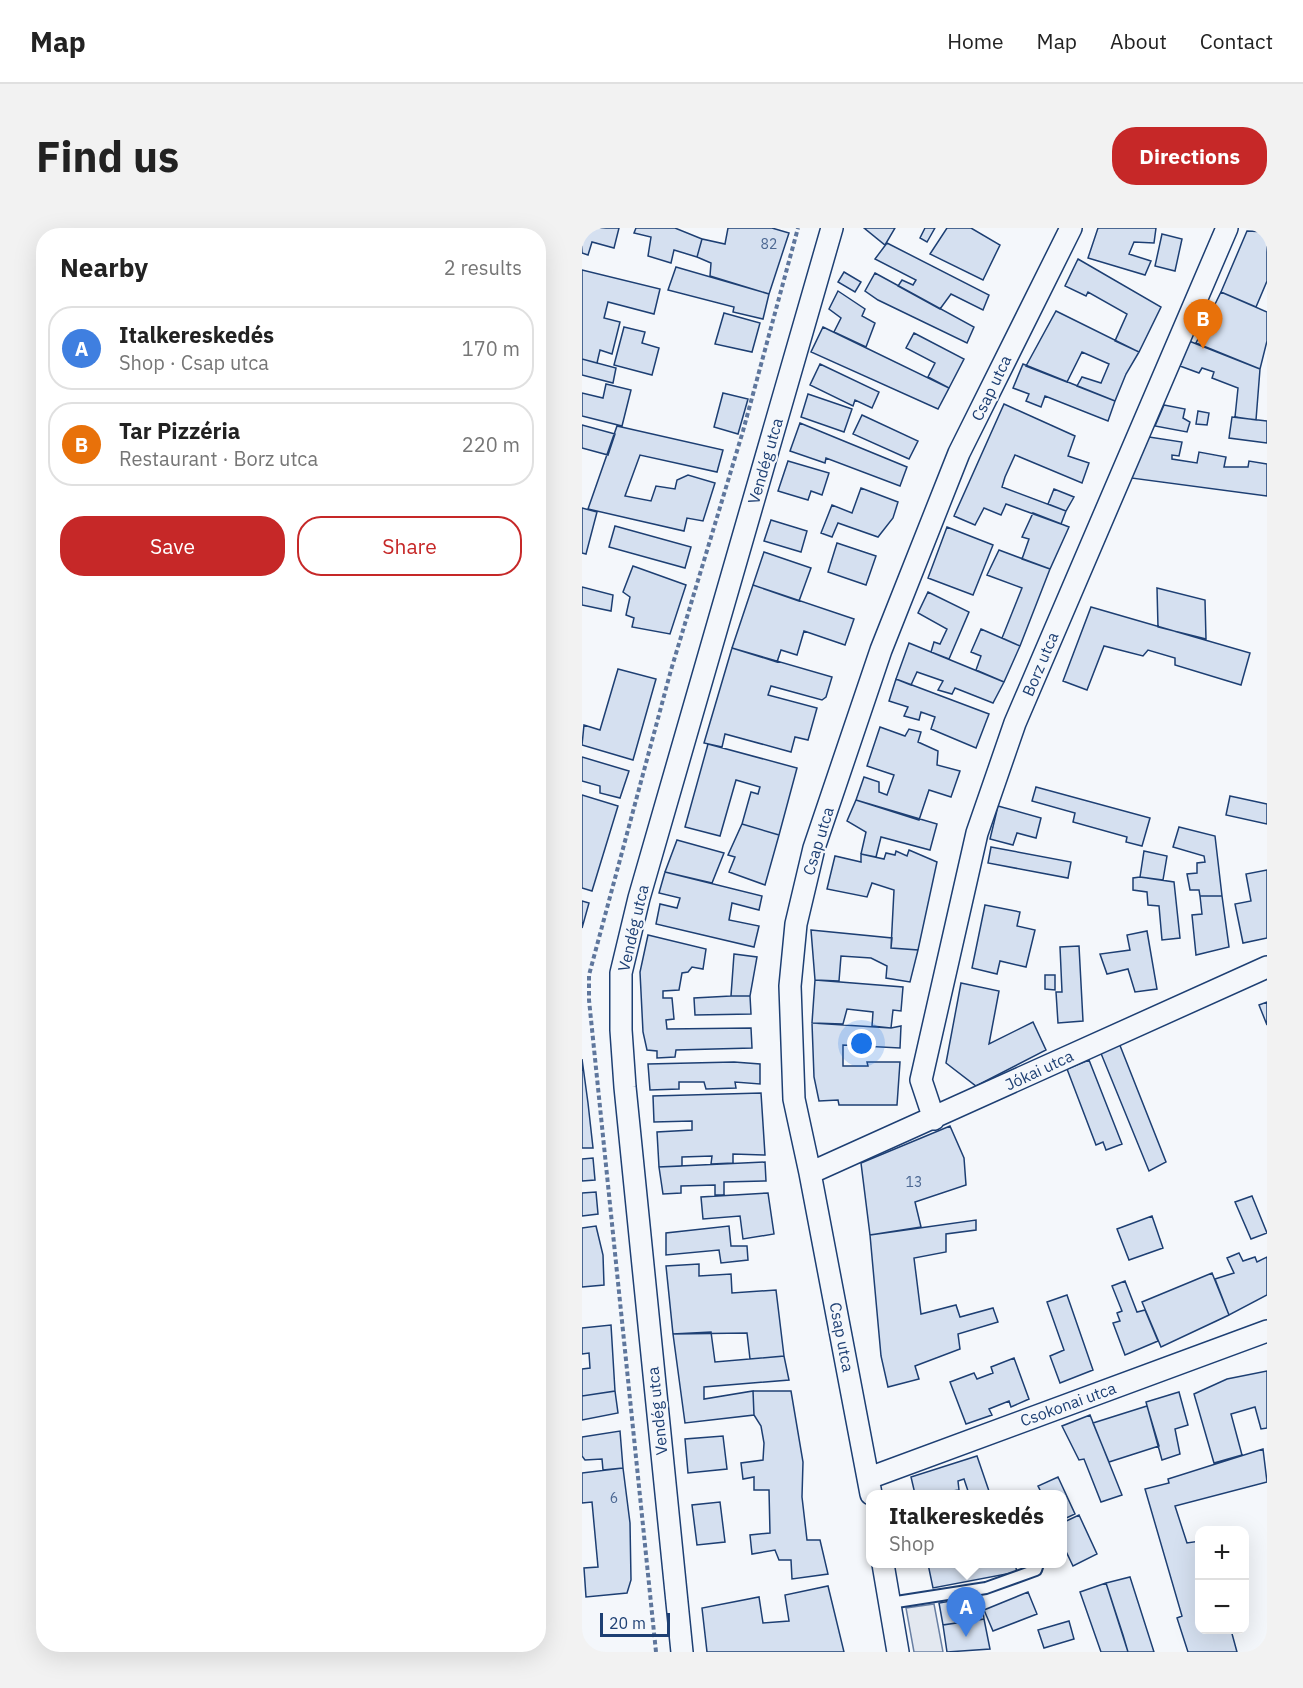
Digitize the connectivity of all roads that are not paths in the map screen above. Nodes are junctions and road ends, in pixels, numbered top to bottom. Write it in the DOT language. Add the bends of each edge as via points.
graph roads {
  1 [pos="832,228"];
  2 [pos="1071,228"];
  3 [pos="1227,228"];
  4 [pos="1267,967"];
  5 [pos="934,1119"];
  6 [pos="810,1173"];
  7 [pos="1266,1330"];
  8 [pos="870,1486"];
  9 [pos="884,1568"];
  10 [pos="1037,1568"];
  11 [pos="890,1603"];
  12 [pos="682,1652"];
  13 [pos="898,1652"];
  1 -- 12 [label="street, Vendég utca" via="639,898 621,973 625,1088"];
  2 -- 6 [label="street, Csap utca" via="959,453 881,650 814,848 795,924 790,986 794,1099"];
  3 -- 5 [label="street, Borz utca" via="1015,723 977,833 921,1080"];
  4 -- 5 [label="street, Jókai utca"];
  5 -- 6 [label="street, Jókai utca"];
  6 -- 8 [label="street, Csap utca"];
  7 -- 8 [label="street, Csokonai utca"];
  9 -- 11 [label="street"];
  10 -- 11 [label="lane" via="986,1588"];
  11 -- 13 [label="street"];
}
